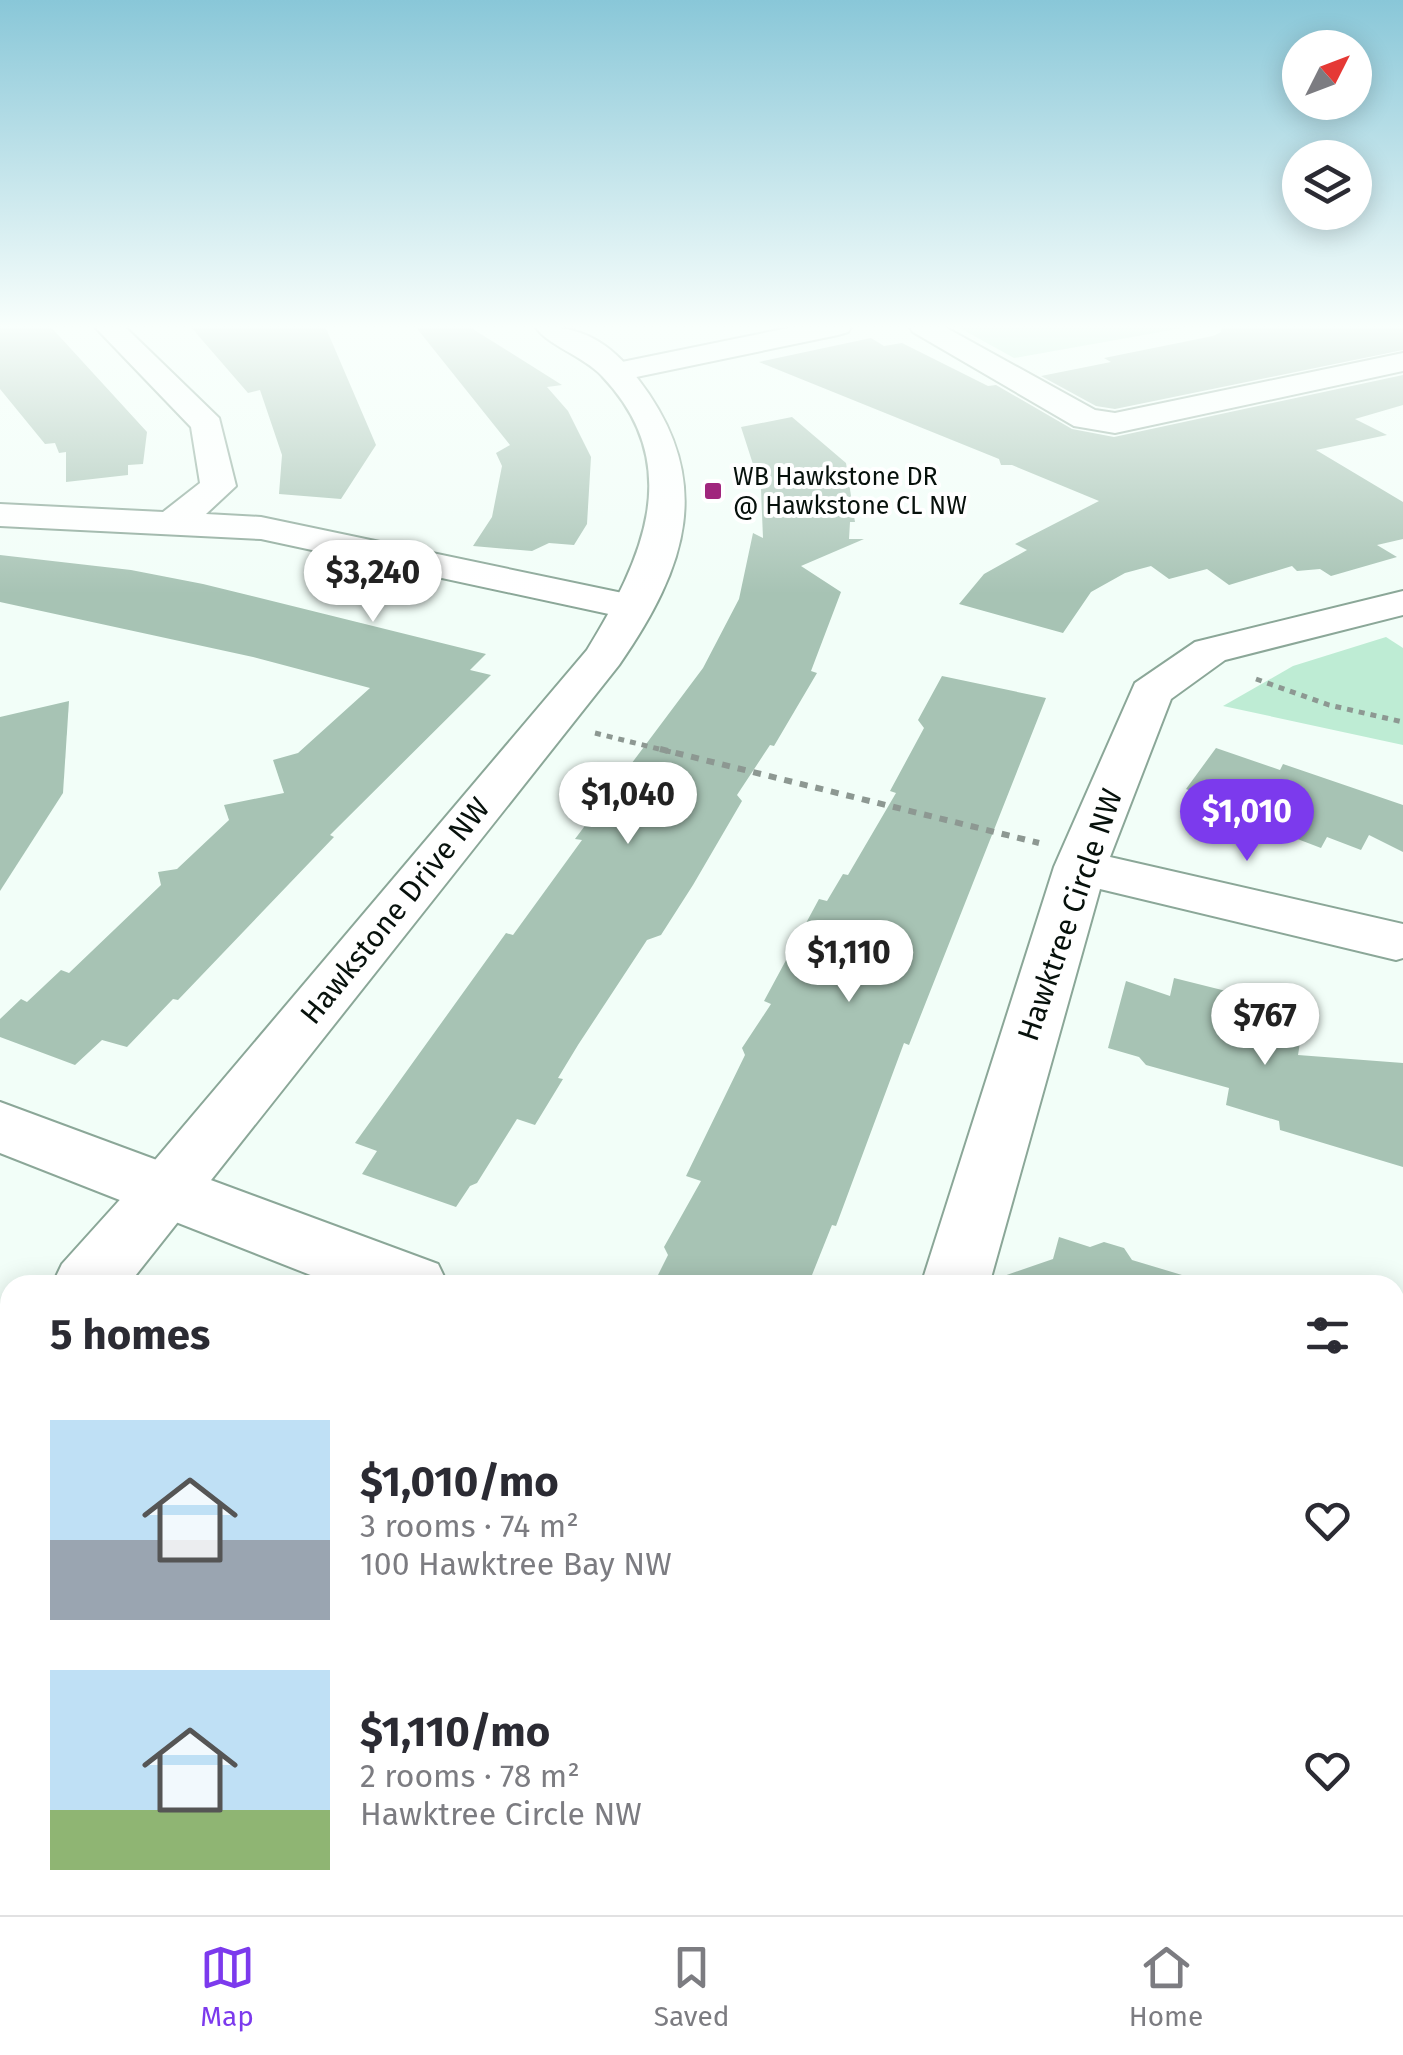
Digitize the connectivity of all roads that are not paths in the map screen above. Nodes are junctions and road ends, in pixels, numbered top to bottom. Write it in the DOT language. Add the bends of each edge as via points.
graph roads {
  1 [pos="199,415"];
  2 [pos="648,415"];
  3 [pos="1080,415"];
  4 [pos="1152,415"];
  5 [pos="0,515"];
  6 [pos="172,524"];
  7 [pos="1403,603"];
  8 [pos="624,623"];
  9 [pos="1060,855"];
  10 [pos="1396,942"];
  11 [pos="0,1127"];
  12 [pos="167,1192"];
  13 [pos="95,1275"];
  14 [pos="387,1275"];
  15 [pos="957,1275"];
  1 -- 6 [label="street" via="208,424 218,486"];
  2 -- 8 [label="street, Hawkstone Drive NW" via="672,483 670,512"];
  3 -- 4 [label="street" via="1116,423"];
  5 -- 6 [label="street"];
  6 -- 8 [label="street" via="208,554"];
  7 -- 9 [label="street, Hawktree Circle NW" via="1210,651 1151,692"];
  8 -- 12 [label="street, Hawkstone Drive NW"];
  9 -- 10 [label="street"];
  9 -- 15 [label="street, Hawktree Circle NW"];
  11 -- 12 [label="street"];
  12 -- 13 [label="street, Hawkstone Drive NW"];
  12 -- 14 [label="street"];
}
